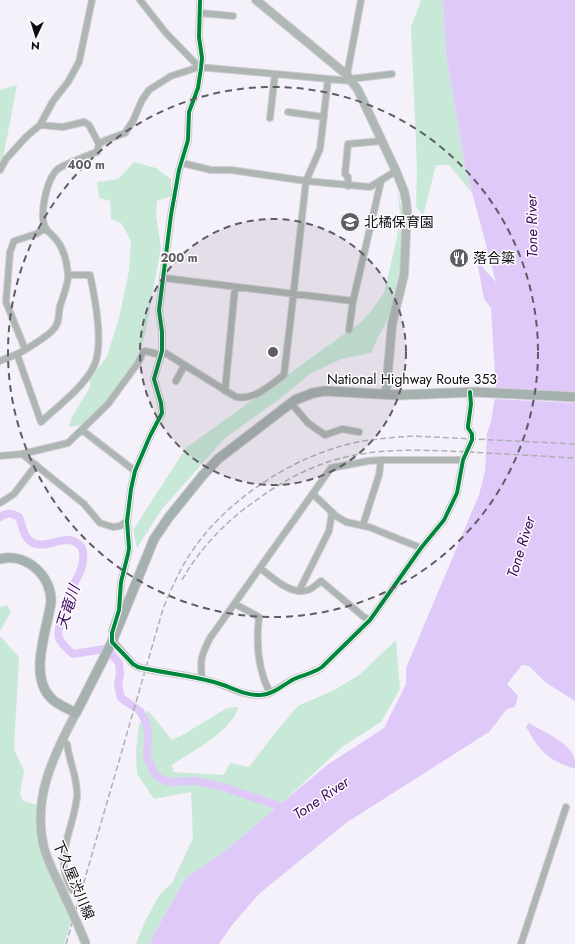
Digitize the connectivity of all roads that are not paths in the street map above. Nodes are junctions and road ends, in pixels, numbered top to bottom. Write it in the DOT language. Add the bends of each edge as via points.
graph roads {
  1 [pos="92,0"];
  2 [pos="140,0"];
  3 [pos="200,0"];
  4 [pos="256,0"];
  5 [pos="361,0"];
  6 [pos="200,13"];
  7 [pos="233,16"];
  8 [pos="200,67"];
  9 [pos="275,74"];
  10 [pos="392,74"];
  11 [pos="349,78"];
  12 [pos="328,79"];
  13 [pos="288,112"];
  14 [pos="324,117"];
  15 [pos="270,118"];
  16 [pos="40,125"];
  17 [pos="382,141"];
  18 [pos="99,144"];
  19 [pos="182,162"];
  20 [pos="0,170"];
  21 [pos="396,171"];
  22 [pos="306,181"];
  23 [pos="381,181"];
  24 [pos="348,186"];
  25 [pos="46,228"];
  26 [pos="68,275"];
  27 [pos="164,278"];
  28 [pos="235,287"];
  29 [pos="294,293"];
  30 [pos="354,301"];
  31 [pos="349,330"];
  32 [pos="25,348"];
  33 [pos="161,353"];
  34 [pos="17,354"];
  35 [pos="0,361"];
  36 [pos="184,366"];
  37 [pos="176,381"];
  38 [pos="225,391"];
  39 [pos="473,392"];
  40 [pos="386,394"];
  41 [pos="575,397"];
  42 [pos="291,403"];
  43 [pos="82,430"];
  44 [pos="359,432"];
  45 [pos="22,454"];
  46 [pos="0,456"];
  47 [pos="381,460"];
  48 [pos="463,460"];
  49 [pos="36,465"];
  50 [pos="135,471"];
  51 [pos="313,494"];
  52 [pos="0,503"];
  53 [pos="332,512"];
  54 [pos="127,521"];
  55 [pos="363,525"];
  56 [pos="421,548"];
  57 [pos="0,559"];
  58 [pos="260,568"];
  59 [pos="299,591"];
  60 [pos="235,604"];
  61 [pos="370,620"];
  62 [pos="110,644"];
  63 [pos="202,679"];
  64 [pos="270,693"];
  65 [pos="76,713"];
  66 [pos="61,741"];
  67 [pos="566,807"];
  68 [pos="72,890"];
  69 [pos="86,944"];
  70 [pos="521,944"];
  1 -- 16 [label="street" via="79,62 68,82 53,100"];
  2 -- 8 [label="street" via="166,33"];
  3 -- 6 [label="street"];
  4 -- 11 [label="main road"];
  5 -- 11 [label="street"];
  6 -- 7 [label="street"];
  6 -- 8 [label="street"];
  8 -- 9 [label="street"];
  8 -- 18 [label="street" via="171,76 149,90 126,133"];
  8 -- 19 [label="street" via="198,88 189,112 188,140"];
  9 -- 12 [label="street"];
  9 -- 15 [label="street"];
  10 -- 11 [label="street"];
  11 -- 12 [label="street"];
  11 -- 17 [label="main road" via="358,90"];
  12 -- 14 [label="street"];
  13 -- 14 [label="street"];
  14 -- 22 [label="street" via="320,150"];
  16 -- 18 [label="street" via="63,127 84,122 89,125"];
  16 -- 20 [label="street" via="6,159"];
  17 -- 21 [label="main road"];
  17 -- 24 [label="street" via="348,144"];
  18 -- 25 [label="street" via="97,152 59,169 54,174 44,204 43,219"];
  19 -- 22 [label="street" via="211,170 232,170"];
  19 -- 27 [label="street" via="171,215"];
  21 -- 23 [label="street"];
  21 -- 40 [label="main road" via="406,200 405,260 390,337"];
  22 -- 24 [label="street"];
  22 -- 29 [label="street"];
  23 -- 24 [label="street" via="370,187"];
  23 -- 30 [label="street"];
  25 -- 26 [label="street" via="62,247"];
  25 -- 32 [label="street" via="14,241 10,252 6,302"];
  26 -- 32 [label="street" via="58,323 53,331"];
  26 -- 34 [label="street" via="90,275 95,301 98,350 94,366 80,385 41,422"];
  27 -- 28 [label="street"];
  27 -- 33 [label="street" via="159,310"];
  28 -- 29 [label="street"];
  28 -- 38 [label="street"];
  29 -- 30 [label="street"];
  29 -- 38 [label="street" via="284,375 248,397 236,397"];
  30 -- 31 [label="street"];
  32 -- 34 [label="street"];
  33 -- 36 [label="street"];
  33 -- 43 [label="street" via="143,352 108,404"];
  33 -- 50 [label="street" via="154,379 162,413"];
  34 -- 35 [label="street"];
  36 -- 37 [label="street"];
  36 -- 38 [label="street"];
  39 -- 40 [label="highway, National Highway Route 353"];
  39 -- 41 [label="highway, National Highway Route 353"];
  39 -- 48 [label="street" via="468,426 472,440"];
  40 -- 42 [label="highway, National Highway Route 353" via="325,391 304,396"];
  42 -- 44 [label="street" via="308,423 325,435 342,429"];
  42 -- 62 [label="highway, National Highway Route 353" via="212,465 165,522 150,547"];
  43 -- 45 [label="street" via="68,443"];
  43 -- 50 [label="street"];
  45 -- 46 [label="street"];
  45 -- 49 [label="street"];
  47 -- 48 [label="street"];
  47 -- 51 [label="street" via="331,468"];
  47 -- 55 [label="street" via="379,475"];
  48 -- 56 [label="street" via="459,489 444,520"];
  49 -- 52 [label="street" via="14,494"];
  49 -- 54 [label="street" via="84,504 100,523 113,527"];
  50 -- 54 [label="street"];
  51 -- 53 [label="street"];
  51 -- 58 [label="street"];
  53 -- 55 [label="street" via="346,522"];
  53 -- 59 [label="street" via="329,531"];
  54 -- 62 [label="street" via="129,548 121,582 119,610"];
  55 -- 56 [label="street"];
  56 -- 61 [label="street"];
  57 -- 65 [label="highway" via="17,559 28,563 46,580 51,592 51,602 39,666 41,683 54,701"];
  58 -- 59 [label="street" via="281,585"];
  58 -- 60 [label="street"];
  59 -- 61 [label="street" via="309,590 321,581"];
  60 -- 63 [label="street" via="210,638 202,656"];
  60 -- 64 [label="street" via="259,617 258,651 265,684"];
  61 -- 64 [label="street" via="322,667"];
  62 -- 63 [label="street, bridge" via="138,667"];
  62 -- 65 [label="highway, National Highway Route 353"];
  63 -- 64 [label="street" via="247,694"];
  65 -- 66 [label="main road, 下久屋渋川線"];
  66 -- 68 [label="street" via="67,744 77,791 64,855 66,878"];
  66 -- 69 [label="main road, 下久屋渋川線, bridge" via="47,777 40,811 42,833 44,847 60,888"];
  67 -- 70 [label="street"];
}
